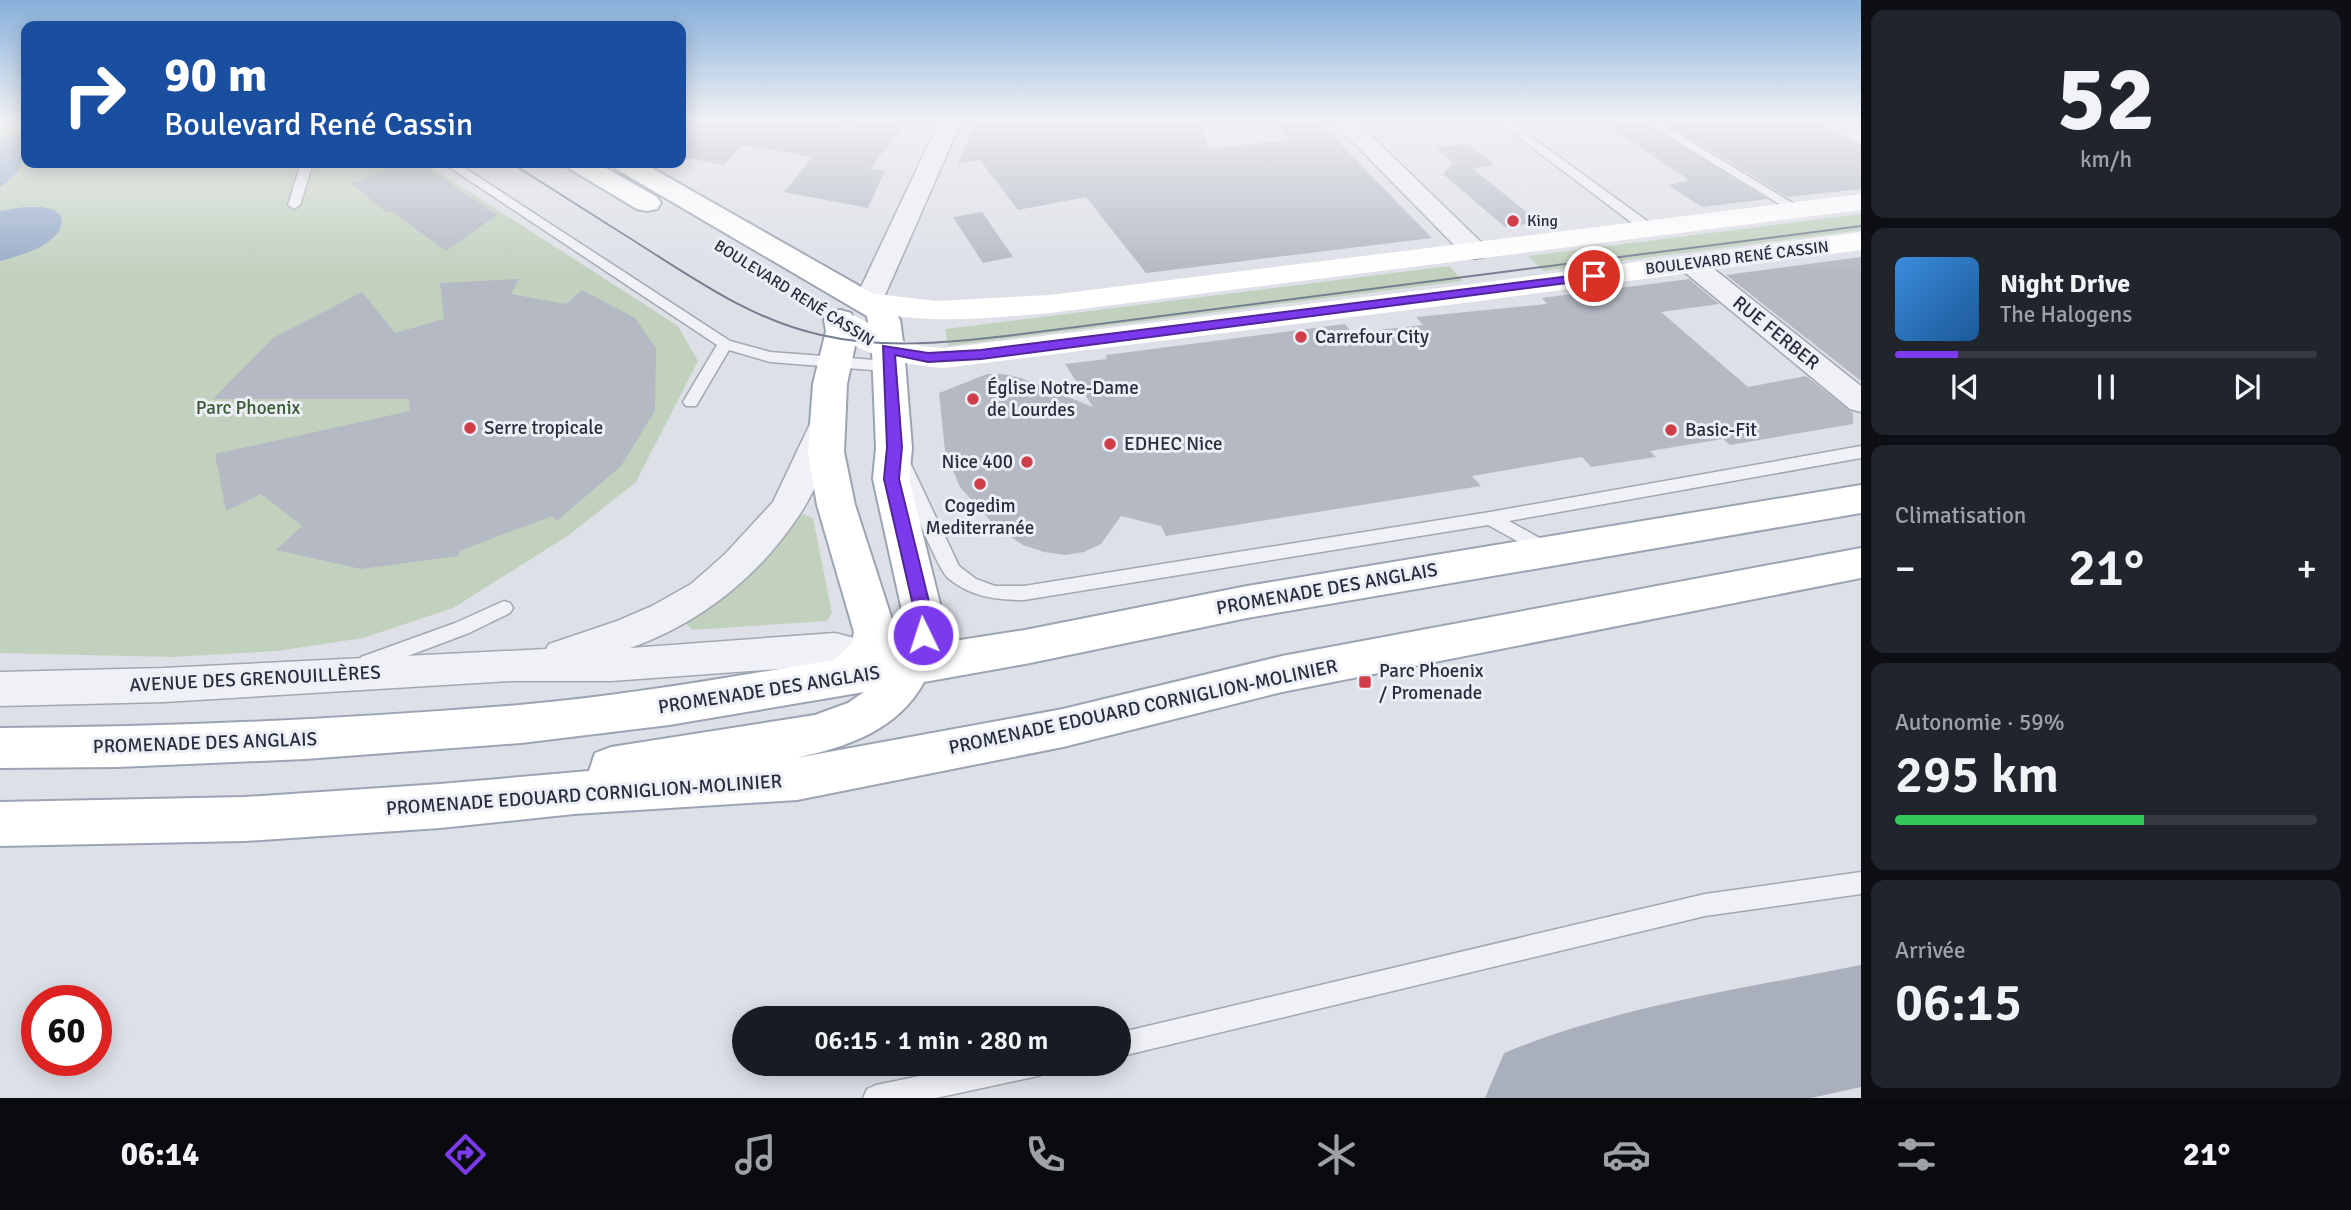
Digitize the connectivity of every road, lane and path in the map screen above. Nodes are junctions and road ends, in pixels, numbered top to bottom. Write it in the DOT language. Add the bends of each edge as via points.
graph roads {
  1 [pos="304,171"];
  2 [pos="462,171"];
  3 [pos="593,171"];
  4 [pos="639,171"];
  5 [pos="928,171"];
  6 [pos="1394,171"];
  7 [pos="1571,171"];
  8 [pos="1733,171"];
  9 [pos="1861,202"];
  10 [pos="294,205"];
  11 [pos="1798,210"];
  12 [pos="1649,229"];
  13 [pos="1861,242"];
  14 [pos="1475,250"];
  15 [pos="1691,264"];
  16 [pos="1512,287"];
  17 [pos="868,302"];
  18 [pos="840,320"];
  19 [pos="725,344"];
  20 [pos="888,361"];
  21 [pos="833,362"];
  22 [pos="691,402"];
  23 [pos="1861,402"];
  24 [pos="826,424"];
  25 [pos="894,447"];
  26 [pos="1861,452"];
  27 [pos="1861,499"];
  28 [pos="1490,518"];
  29 [pos="1549,551"];
  30 [pos="1861,563"];
  31 [pos="504,608"];
  32 [pos="923,614"];
  33 [pos="976,654"];
  34 [pos="510,665"];
  35 [pos="911,667"];
  36 [pos="852,668"];
  37 [pos="323,676"];
  38 [pos="0,689"];
  39 [pos="0,748"];
  40 [pos="440,806"];
  41 [pos="0,824"];
  42 [pos="1861,883"];
  43 [pos="1131,1042"];
  44 [pos="981,1076"];
  45 [pos="876,1098"];
  1 -- 10 [label="lane"];
  2 -- 19 [label="lane"];
  3 -- 18 [label="main road, BOULEVARD RENÉ CASSIN"];
  4 -- 17 [label="main road, BOULEVARD RENÉ CASSIN"];
  5 -- 17 [label="street"];
  6 -- 14 [label="street"];
  7 -- 12 [label="lane"];
  8 -- 11 [label="lane"];
  9 -- 11 [label="main road, BOULEVARD RENÉ CASSIN"];
  11 -- 12 [label="main road, BOULEVARD RENÉ CASSIN"];
  12 -- 14 [label="main road, BOULEVARD RENÉ CASSIN"];
  13 -- 15 [label="main road, BOULEVARD RENÉ CASSIN"];
  14 -- 16 [label="main road"];
  14 -- 17 [label="main road, BOULEVARD RENÉ CASSIN" via="1050,304 938,309"];
  15 -- 16 [label="main road, BOULEVARD RENÉ CASSIN"];
  15 -- 23 [label="street, RUE FERBER"];
  16 -- 20 [label="main road, BOULEVARD RENÉ CASSIN" via="981,355"];
  17 -- 18 [label="main road"];
  17 -- 20 [label="main road" via="883,315"];
  18 -- 20 [label="main road, BOULEVARD RENÉ CASSIN"];
  18 -- 21 [label="main road, AVENUE DES GRENOUILLÈRES" via="842,331"];
  19 -- 21 [label="lane" via="770,357"];
  19 -- 22 [label="lane"];
  20 -- 21 [label="lane" via="874,365"];
  20 -- 25 [label="main road"];
  21 -- 24 [label="main road, AVENUE DES GRENOUILLÈRES"];
  24 -- 34 [label="street, AVENUE DES GRENOUILLÈRES" via="786,509 738,564 704,594 628,633 576,652"];
  24 -- 36 [label="main road, AVENUE DES GRENOUILLÈRES" via="830,478 875,632 874,641"];
  25 -- 28 [label="lane" via="952,571 994,593 1024,593"];
  25 -- 32 [label="main road" via="891,479"];
  26 -- 28 [label="lane"];
  27 -- 29 [label="main road, PROMENADE DES ANGLAIS"];
  28 -- 29 [label="lane"];
  29 -- 33 [label="main road, PROMENADE DES ANGLAIS"];
  30 -- 40 [label="main road, PROMENADE EDOUARD CORNIGLION-MOLINIER" via="1282,674 1063,728 797,779"];
  31 -- 37 [label="lane" via="389,657"];
  32 -- 33 [label="main road" via="948,643"];
  32 -- 35 [label="main road" via="923,635"];
  33 -- 35 [label="main road, PROMENADE DES ANGLAIS"];
  34 -- 36 [label="street, AVENUE DES GRENOUILLÈRES" via="611,665 835,649"];
  34 -- 37 [label="street, AVENUE DES GRENOUILLÈRES"];
  35 -- 36 [label="main road, PROMENADE DES ANGLAIS"];
  35 -- 40 [label="main road" via="884,704 855,723 823,733 576,774"];
  36 -- 39 [label="main road, PROMENADE DES ANGLAIS" via="669,706 521,724 305,739"];
  37 -- 38 [label="street, AVENUE DES GRENOUILLÈRES"];
  40 -- 41 [label="main road, PROMENADE EDOUARD CORNIGLION-MOLINIER" via="245,819"];
  42 -- 43 [label="lane" via="1705,905"];
  44 -- 45 [label="lane"];
}
